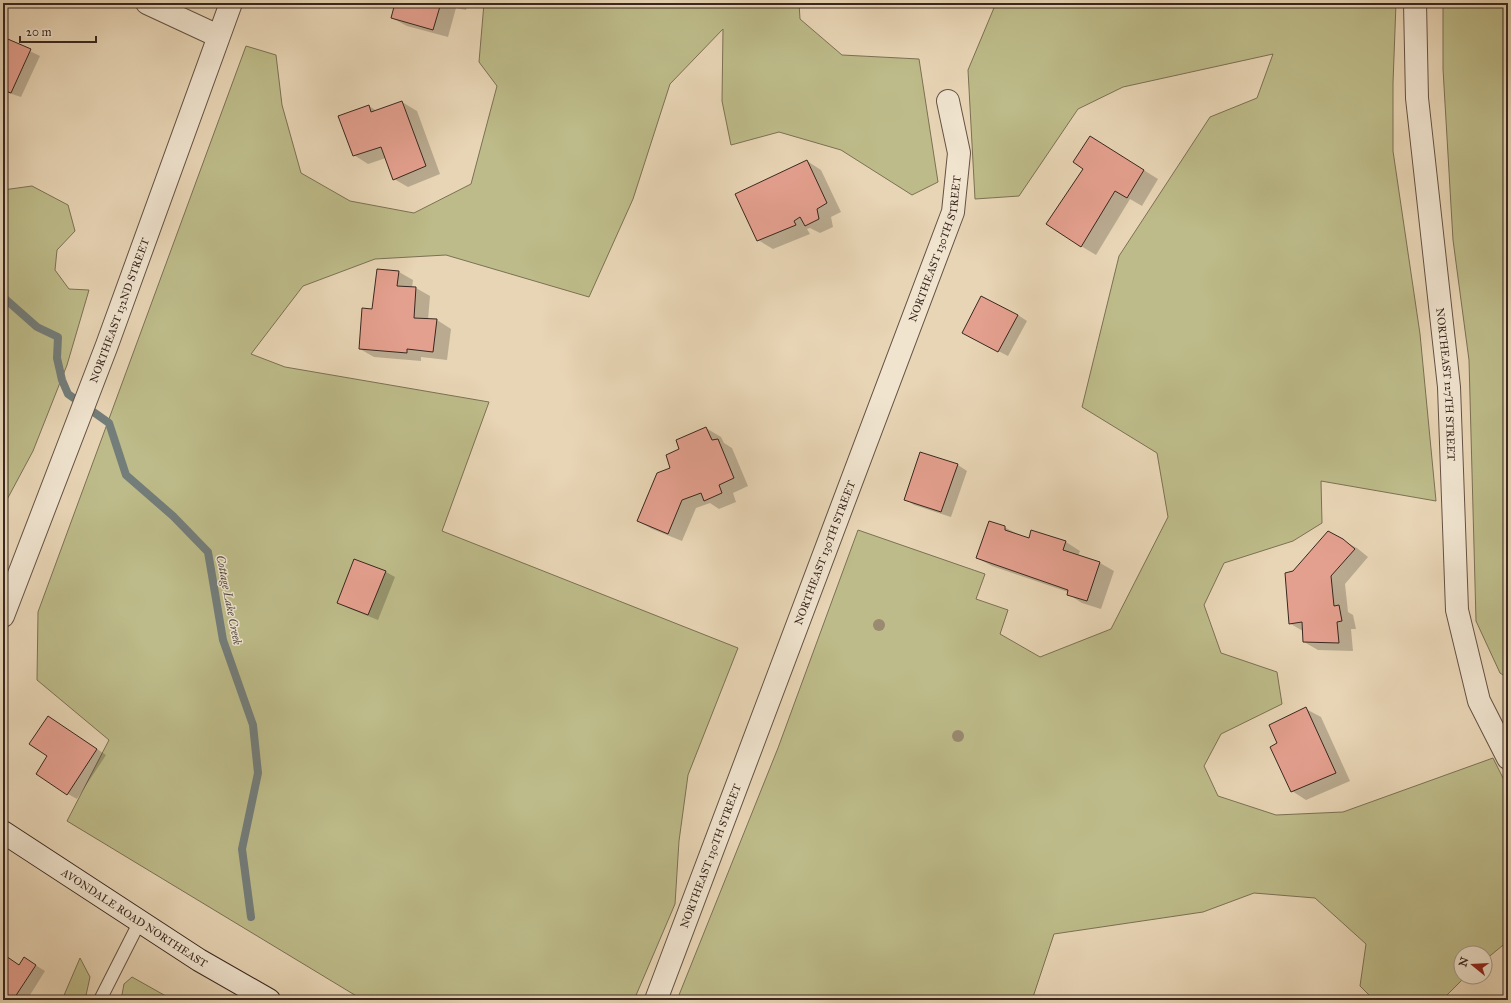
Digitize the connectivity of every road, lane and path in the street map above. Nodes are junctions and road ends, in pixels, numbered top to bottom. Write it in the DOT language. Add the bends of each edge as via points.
graph roads {
  1 [pos="147,3"];
  2 [pos="231,3"];
  3 [pos="1415,3"];
  4 [pos="218,36"];
  5 [pos="948,101"];
  6 [pos="3,616"];
  7 [pos="1508,758"];
  8 [pos="3,832"];
  9 [pos="140,921"];
  10 [pos="100,1000"];
  11 [pos="269,1000"];
  12 [pos="656,1000"];
  1 -- 4 [label="street"];
  2 -- 4 [label="street, NORTHEAST 132ND STREET"];
  3 -- 7 [label="street, NORTHEAST 127TH STREET" via="1417,98 1449,387 1456,610 1479,701"];
  4 -- 6 [label="street, NORTHEAST 132ND STREET" via="106,345"];
  5 -- 12 [label="street, NORTHEAST 130TH STREET" via="959,153 953,212"];
  8 -- 9 [label="street, AVONDALE ROAD NORTHEAST"];
  9 -- 10 [label="lane"];
  9 -- 11 [label="street, AVONDALE ROAD NORTHEAST" via="199,960"];
}
